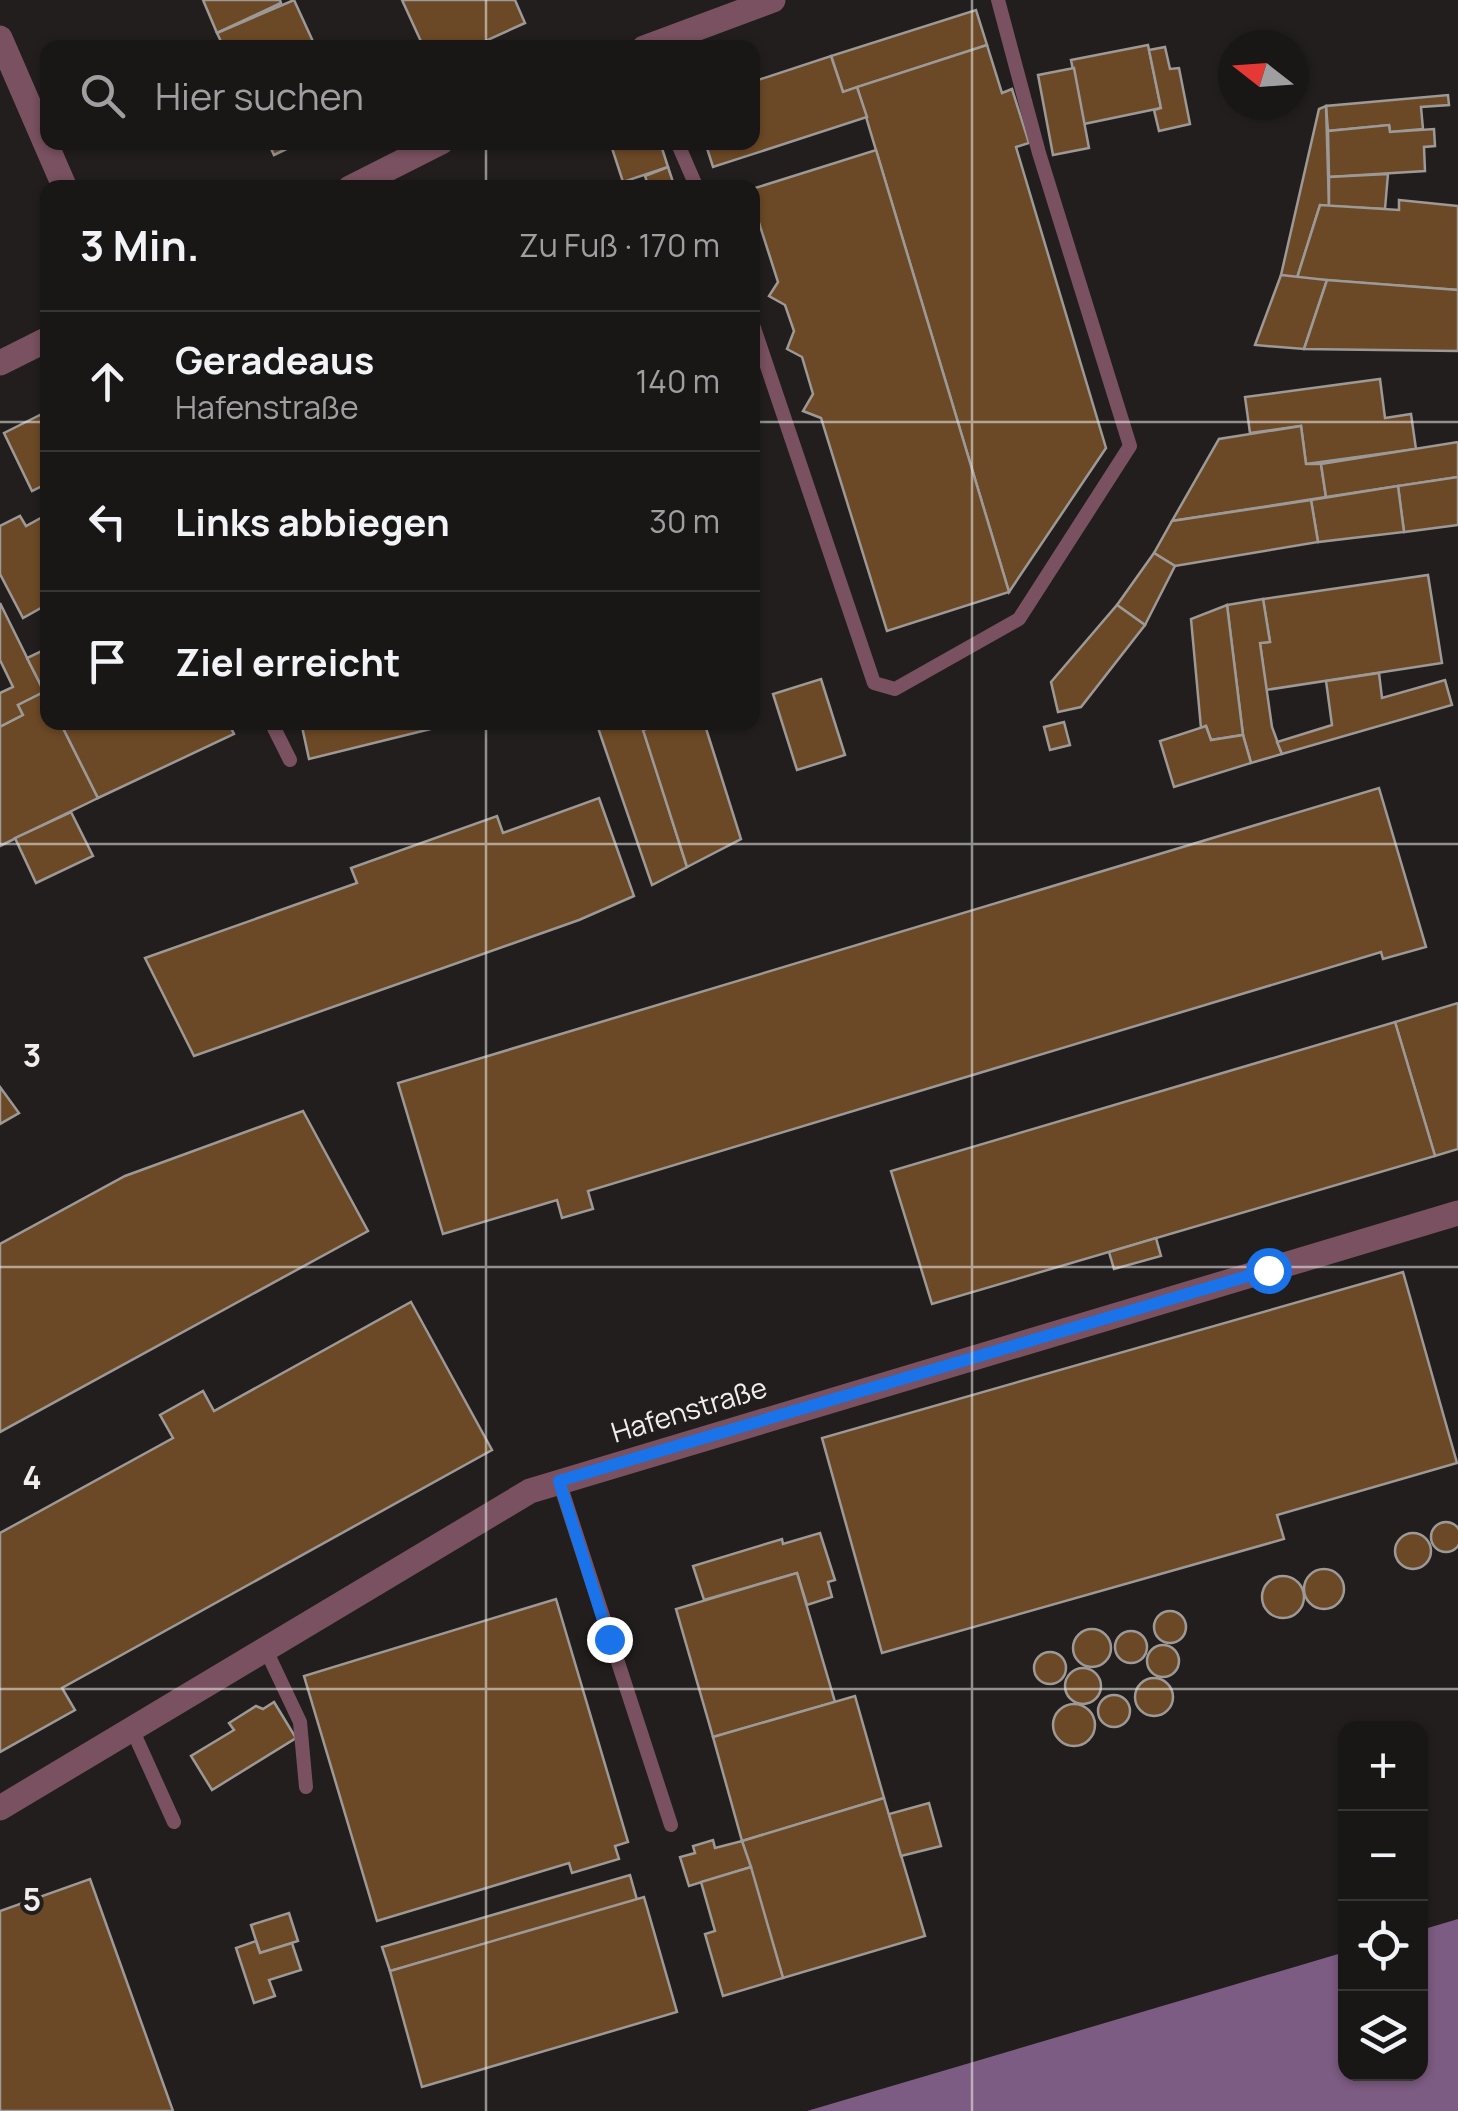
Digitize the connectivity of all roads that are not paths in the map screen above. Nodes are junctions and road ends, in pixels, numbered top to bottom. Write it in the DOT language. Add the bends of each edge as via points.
graph roads {
  1 [pos="773,0"];
  2 [pos="998,0"];
  3 [pos="0,38"];
  4 [pos="665,40"];
  5 [pos="40,130"];
  6 [pos="49,150"];
  7 [pos="425,150"];
  8 [pos="680,150"];
  9 [pos="62,180"];
  10 [pos="366,180"];
  11 [pos="694,180"];
  12 [pos="40,342"];
  13 [pos="760,346"];
  14 [pos="0,362"];
  15 [pos="274,730"];
  16 [pos="290,760"];
  17 [pos="1458,1213"];
  18 [pos="559,1481"];
  19 [pos="265,1648"];
  20 [pos="132,1728"];
  21 [pos="306,1787"];
  22 [pos="0,1808"];
  23 [pos="174,1822"];
  24 [pos="671,1825"];
  1 -- 4 [label="street"];
  2 -- 13 [label="lane" via="1130,446 1018,619 896,689 874,683"];
  3 -- 5 [label="street"];
  6 -- 9 [label="street"];
  7 -- 10 [label="street"];
  8 -- 11 [label="lane"];
  12 -- 14 [label="street"];
  15 -- 16 [label="lane"];
  17 -- 18 [label="street, Hafenstraße"];
  18 -- 19 [label="street, Hafenstraße" via="439,1542"];
  18 -- 24 [label="lane"];
  19 -- 20 [label="street, Hafenstraße"];
  19 -- 21 [label="lane" via="300,1722"];
  20 -- 22 [label="street, Hafenstraße"];
  20 -- 23 [label="lane"];
}
